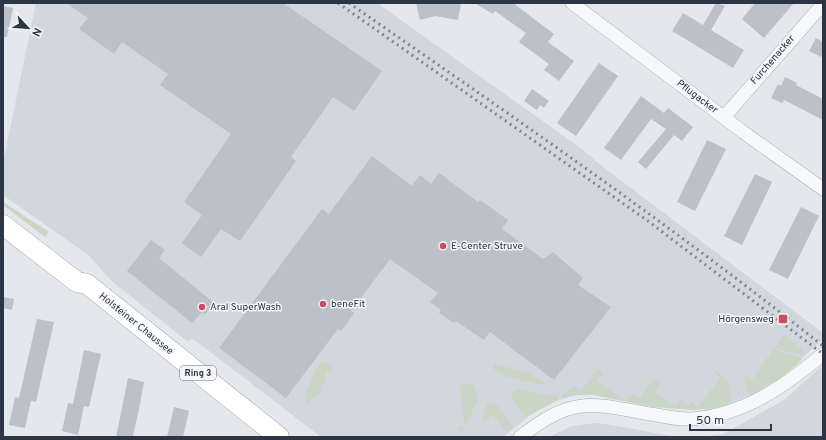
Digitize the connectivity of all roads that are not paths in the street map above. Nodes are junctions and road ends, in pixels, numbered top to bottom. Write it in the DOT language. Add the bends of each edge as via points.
graph roads {
  1 [pos="572,3"];
  2 [pos="823,4"];
  3 [pos="724,117"];
  4 [pos="823,189"];
  5 [pos="3,209"];
  6 [pos="3,225"];
  7 [pos="87,284"];
  8 [pos="823,354"];
  9 [pos="280,437"];
  10 [pos="520,437"];
  1 -- 3 [label="street, Pflugacker"];
  2 -- 3 [label="street, Furchenacker"];
  3 -- 4 [label="street, Pflugacker"];
  5 -- 7 [label="main road, Holsteiner Chaussee / Ring 3" via="84,272"];
  6 -- 7 [label="main road, Holsteiner Chaussee / Ring 3" via="77,282"];
  7 -- 9 [label="main road, Holsteiner Chaussee / Ring 3"];
  8 -- 10 [label="street" via="782,386 761,399 731,411 691,419 602,405 583,405 557,412"];
}
